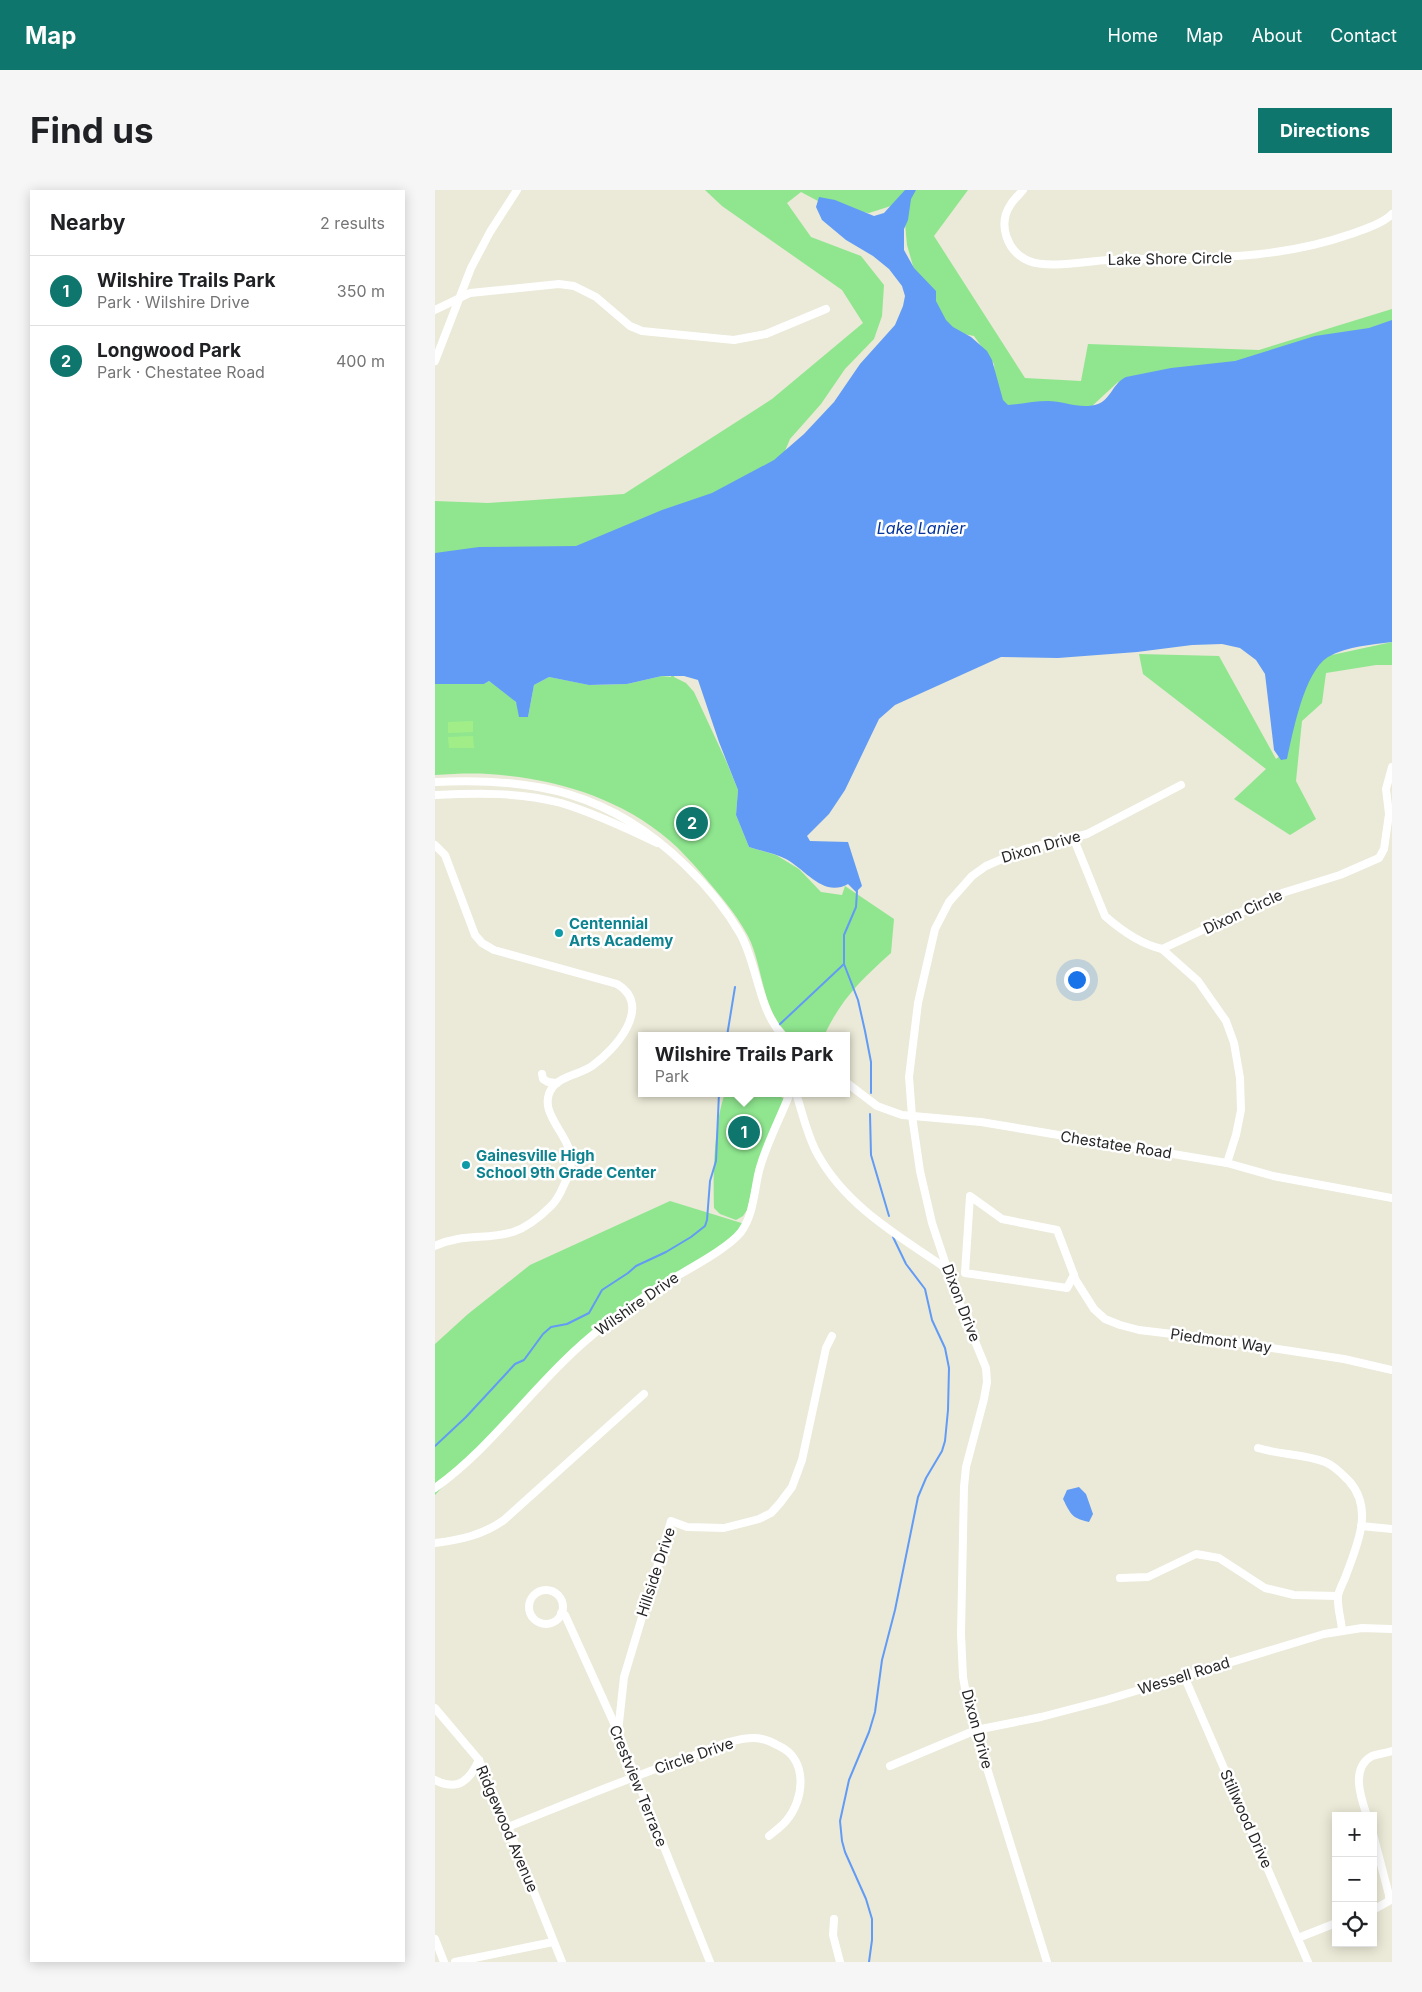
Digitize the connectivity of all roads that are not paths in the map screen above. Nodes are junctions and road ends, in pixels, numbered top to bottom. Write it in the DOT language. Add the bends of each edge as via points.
graph roads {
  1 [pos="517,190"];
  2 [pos="1023,190"];
  3 [pos="1392,214"];
  4 [pos="459,297"];
  5 [pos="826,309"];
  6 [pos="435,310"];
  7 [pos="435,361"];
  8 [pos="1392,767"];
  9 [pos="435,782"];
  10 [pos="1181,785"];
  11 [pos="435,795"];
  12 [pos="1073,837"];
  13 [pos="435,845"];
  14 [pos="668,849"];
  15 [pos="1162,949"];
  16 [pos="780,1032"];
  17 [pos="542,1074"];
  18 [pos="557,1083"];
  19 [pos="850,1085"];
  20 [pos="788,1097"];
  21 [pos="797,1097"];
  22 [pos="912,1116"];
  23 [pos="1227,1163"];
  24 [pos="1392,1198"];
  25 [pos="435,1246"];
  26 [pos="947,1269"];
  27 [pos="1074,1275"];
  28 [pos="831,1336"];
  29 [pos="1392,1370"];
  30 [pos="644,1394"];
  31 [pos="1258,1448"];
  32 [pos="435,1488"];
  33 [pos="1361,1526"];
  34 [pos="1392,1529"];
  35 [pos="435,1543"];
  36 [pos="1120,1578"];
  37 [pos="1338,1596"];
  38 [pos="561,1613"];
  39 [pos="1392,1629"];
  40 [pos="1342,1630"];
  41 [pos="1184,1676"];
  42 [pos="435,1708"];
  43 [pos="976,1730"];
  44 [pos="618,1732"];
  45 [pos="1392,1751"];
  46 [pos="479,1760"];
  47 [pos="889,1766"];
  48 [pos="634,1776"];
  49 [pos="435,1780"];
  50 [pos="1366,1812"];
  51 [pos="508,1827"];
  52 [pos="769,1836"];
  53 [pos="1377,1849"];
  54 [pos="1377,1908"];
  55 [pos="833,1919"];
  56 [pos="1332,1925"];
  57 [pos="1298,1938"];
  58 [pos="435,1939"];
  59 [pos="553,1942"];
  60 [pos="444,1962"];
  61 [pos="455,1962"];
  62 [pos="562,1962"];
  63 [pos="710,1962"];
  64 [pos="840,1962"];
  65 [pos="1047,1962"];
  66 [pos="1308,1962"];
  1 -- 4 [label="street" via="490,232"];
  2 -- 3 [label="street, Lake Shore Circle" via="1010,204 1004,220 1005,233 1009,244 1018,253 1045,264 1263,255 1339,238 1363,230"];
  4 -- 5 [label="street" via="470,293 559,284 574,286 596,297 631,326 642,331 734,340 766,334"];
  4 -- 6 [label="street"];
  4 -- 7 [label="street"];
  8 -- 15 [label="street, Dixon Circle" via="1387,789 1389,814 1384,849 1379,858 1340,875 1282,893"];
  9 -- 14 [label="street" via="478,780 557,791 619,815 654,836"];
  10 -- 12 [label="street, Dixon Drive" via="1087,834"];
  11 -- 14 [label="street" via="500,794 561,803 607,820"];
  12 -- 15 [label="street" via="1105,916 1143,944"];
  12 -- 22 [label="street, Dixon Drive" via="993,861 972,876 945,907 930,945 918,1003 909,1077"];
  13 -- 18 [label="street" via="445,855 475,935 488,946 611,982 622,987 631,1002 631,1018 610,1051 587,1070"];
  14 -- 16 [label="street" via="725,908 742,937 772,1021"];
  15 -- 23 [label="street" via="1198,981 1226,1021 1234,1043 1241,1110"];
  17 -- 18 [label="street" via="548,1082"];
  18 -- 25 [label="street" via="548,1096 548,1106 568,1145 571,1162 565,1184 552,1205 533,1222 513,1232 458,1237"];
  19 -- 22 [label="street, Chestatee Road" via="877,1106 902,1116"];
  20 -- 32 [label="street, Wilshire Drive" via="765,1152 751,1209 741,1231 723,1247 603,1325 475,1454"];
  21 -- 26 [label="street" via="817,1154 837,1183 871,1217"];
  22 -- 23 [label="street, Chestatee Road" via="981,1122"];
  22 -- 26 [label="street, Dixon Drive" via="920,1171"];
  23 -- 24 [label="street, Chestatee Road" via="1273,1176"];
  26 -- 43 [label="street, Dixon Drive" via="981,1352 987,1382 966,1467 963,1513 961,1645 963,1677"];
  27 -- 27 [label="street, Piedmont Way" via="1057,1230 1002,1220 970,1196 965,1273 1067,1288"];
  27 -- 29 [label="street, Piedmont Way" via="1094,1309 1105,1319 1120,1325 1344,1359"];
  28 -- 44 [label="street, Hillside Drive" via="802,1460 792,1487 781,1503 759,1520 724,1528 687,1527 671,1521 624,1677"];
  30 -- 35 [label="street" via="495,1527 458,1540"];
  31 -- 33 [label="street" via="1327,1463 1341,1472 1362,1501"];
  33 -- 34 [label="street"];
  33 -- 37 [label="street"];
  36 -- 37 [label="street" via="1148,1577 1196,1554 1219,1558 1265,1588 1294,1595"];
  37 -- 40 [label="street"];
  38 -- 38 [label="street" via="554,1621 543,1623 533,1618 529,1602 536,1593 551,1591 560,1597"];
  38 -- 44 [label="street, Crestview Terrace" via="565,1615"];
  39 -- 40 [label="street, Wessell Road"];
  40 -- 41 [label="street, Wessell Road"];
  41 -- 43 [label="street, Wessell Road" via="1041,1717"];
  41 -- 57 [label="street, Stillwood Drive"];
  42 -- 46 [label="street, Ridgewood Avenue"];
  43 -- 47 [label="street, Wessell Road"];
  43 -- 65 [label="street, Dixon Drive"];
  44 -- 48 [label="street, Crestview Terrace"];
  45 -- 50 [label="street" via="1371,1757 1361,1769 1358,1790"];
  46 -- 49 [label="street" via="472,1774 463,1782 451,1785"];
  46 -- 51 [label="street, Ridgewood Avenue"];
  48 -- 51 [label="street, Circle Drive"];
  48 -- 52 [label="street, Circle Drive" via="747,1738 757,1738 784,1748 798,1765 801,1792 787,1821"];
  48 -- 63 [label="street, Crestview Terrace"];
  51 -- 59 [label="street, Ridgewood Avenue"];
  53 -- 54 [label="street" via="1389,1895 1387,1903"];
  55 -- 64 [label="street" via="833,1935"];
  56 -- 57 [label="street"];
  57 -- 66 [label="street, Stillwood Drive"];
  58 -- 60 [label="street"];
  59 -- 61 [label="street"];
  59 -- 62 [label="street, Ridgewood Avenue"];
}
